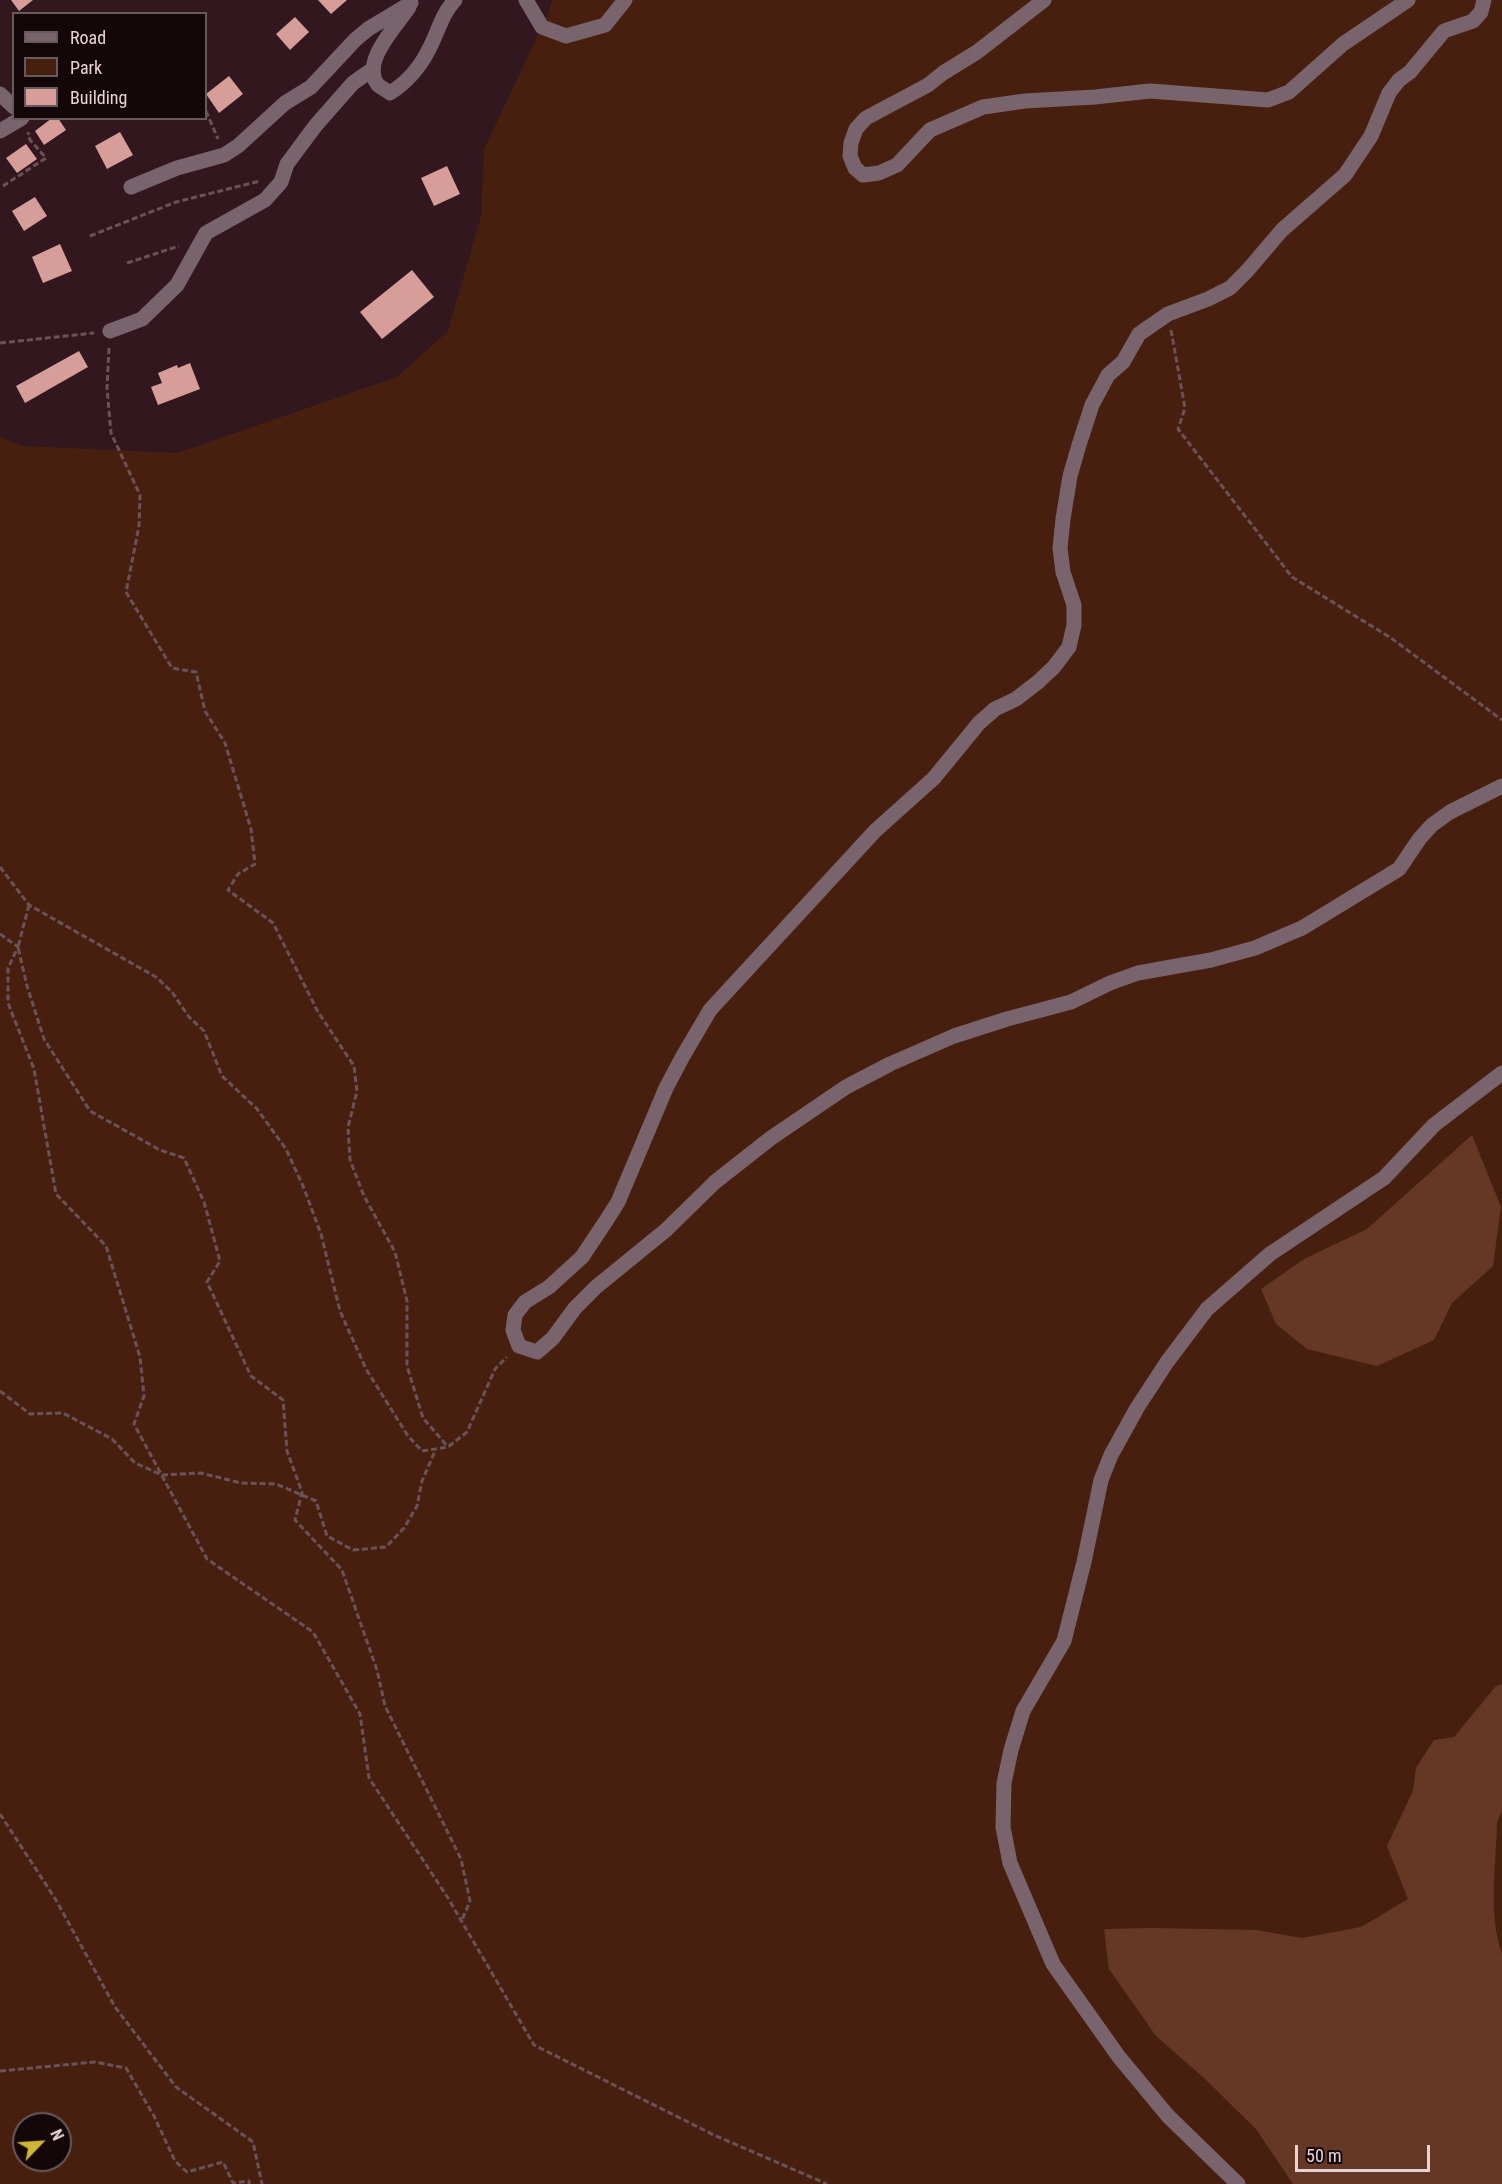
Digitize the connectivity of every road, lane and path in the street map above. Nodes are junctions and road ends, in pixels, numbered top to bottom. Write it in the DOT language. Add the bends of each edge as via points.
graph roads {
  1 [pos="455,0"];
  2 [pos="526,0"];
  3 [pos="625,0"];
  4 [pos="1044,0"];
  5 [pos="1408,0"];
  6 [pos="1484,0"];
  7 [pos="412,1"];
  8 [pos="373,69"];
  9 [pos="0,94"];
  10 [pos="12,105"];
  11 [pos="207,113"];
  12 [pos="25,124"];
  13 [pos="0,130"];
  14 [pos="224,155"];
  15 [pos="287,164"];
  16 [pos="3,186"];
  17 [pos="131,187"];
  18 [pos="90,236"];
  19 [pos="180,245"];
  20 [pos="127,263"];
  21 [pos="1168,314"];
  22 [pos="110,331"];
  23 [pos="0,343"];
  24 [pos="1502,720"];
  25 [pos="1502,786"];
  26 [pos="0,867"];
  27 [pos="29,905"];
  28 [pos="0,934"];
  29 [pos="18,947"];
  30 [pos="1502,1072"];
  31 [pos="519,1346"];
  32 [pos="0,1391"];
  33 [pos="447,1447"];
  34 [pos="436,1449"];
  35 [pos="162,1475"];
  36 [pos="301,1494"];
  37 [pos="0,1814"];
  38 [pos="461,1921"];
  39 [pos="0,2071"];
  40 [pos="249,2184"];
  41 [pos="262,2184"];
  42 [pos="827,2184"];
  43 [pos="1238,2184"];
  1 -- 8 [label="street" via="447,8 428,51 400,87 390,93 378,85"];
  2 -- 3 [label="street" via="542,27 566,36 605,25"];
  4 -- 5 [label="street" via="928,85 866,118 851,143 850,156 855,168 863,175 897,165 930,130 983,107 1150,91 1268,100 1289,92 1343,44"];
  6 -- 21 [label="street" via="1473,21 1444,32 1399,80 1389,93 1371,136 1345,175 1282,230 1230,288"];
  7 -- 8 [label="street" via="375,56"];
  7 -- 14 [label="street" via="368,29 311,87 285,103"];
  8 -- 15 [label="street" via="353,83"];
  9 -- 10 [label="street"];
  11 -- 14 [label="path"];
  12 -- 13 [label="street"];
  12 -- 16 [label="path" via="30,140 46,158"];
  14 -- 17 [label="street"];
  15 -- 18 [label="path" via="267,178 176,202"];
  15 -- 22 [label="street" via="282,182 265,200 206,234 177,285 142,319"];
  19 -- 20 [label="path"];
  21 -- 24 [label="path" via="1185,408 1178,429 1292,577 1391,638"];
  21 -- 31 [label="street" via="1139,334 1123,362 1108,375 1092,405 1079,445 1070,476 1060,548 1074,605 1069,647 1038,682 979,723 934,778 875,831 710,1010 666,1088 618,1202 606,1221 582,1257 549,1287 525,1302 515,1315 513,1330"];
  22 -- 23 [label="path"];
  22 -- 33 [label="path" via="107,388 111,433 140,495 139,526 126,592 172,668 196,672 205,711 225,742 251,829 255,864 238,874 228,890 273,923 318,1012 354,1066 357,1091 348,1127 350,1160 364,1196 395,1252 407,1301 407,1366 423,1418"];
  25 -- 31 [label="street" via="1450,812 1420,838 1399,870 1302,928 1255,948 1138,973 1071,1002 954,1036 846,1087 780,1131 715,1182 666,1230 596,1287 545,1347 537,1352"];
  26 -- 27 [label="path"];
  27 -- 29 [label="path"];
  27 -- 34 [label="path" via="156,977 204,1031 222,1076 257,1109 286,1149 321,1234 340,1311 366,1369 408,1436 422,1451"];
  28 -- 29 [label="path"];
  29 -- 35 [label="path" via="8,968 8,1003 34,1069 56,1194 106,1246 140,1357 144,1396 134,1424"];
  29 -- 36 [label="path" via="44,1039 90,1111 160,1150 184,1158 204,1202 220,1261 207,1282 251,1376 283,1400 287,1451"];
  30 -- 43 [label="street" via="1434,1125 1384,1178 1270,1254 1207,1309 1167,1362 1111,1455 1101,1480 1064,1641 1023,1711 1011,1750 1004,1783 1003,1827 1010,1863 1053,1964 1119,2058 1168,2116"];
  31 -- 33 [label="path" via="495,1369 467,1432"];
  32 -- 35 [label="path" via="30,1414 63,1413 112,1439 135,1463"];
  33 -- 34 [label="path"];
  34 -- 36 [label="path" via="417,1506 386,1547 354,1550 327,1536 316,1502"];
  35 -- 36 [label="path" via="201,1473 241,1483 276,1484"];
  35 -- 38 [label="path" via="207,1559 314,1632 360,1714 369,1778"];
  36 -- 38 [label="path" via="295,1520 342,1570 377,1670 384,1706 461,1859 470,1901"];
  37 -- 41 [label="path" via="56,1900 115,2007 176,2087 253,2142"];
  38 -- 42 [label="path" via="534,2045 714,2135"];
  39 -- 40 [label="path" via="95,2062 126,2068 175,2161 187,2172 223,2162 232,2184"];
}
